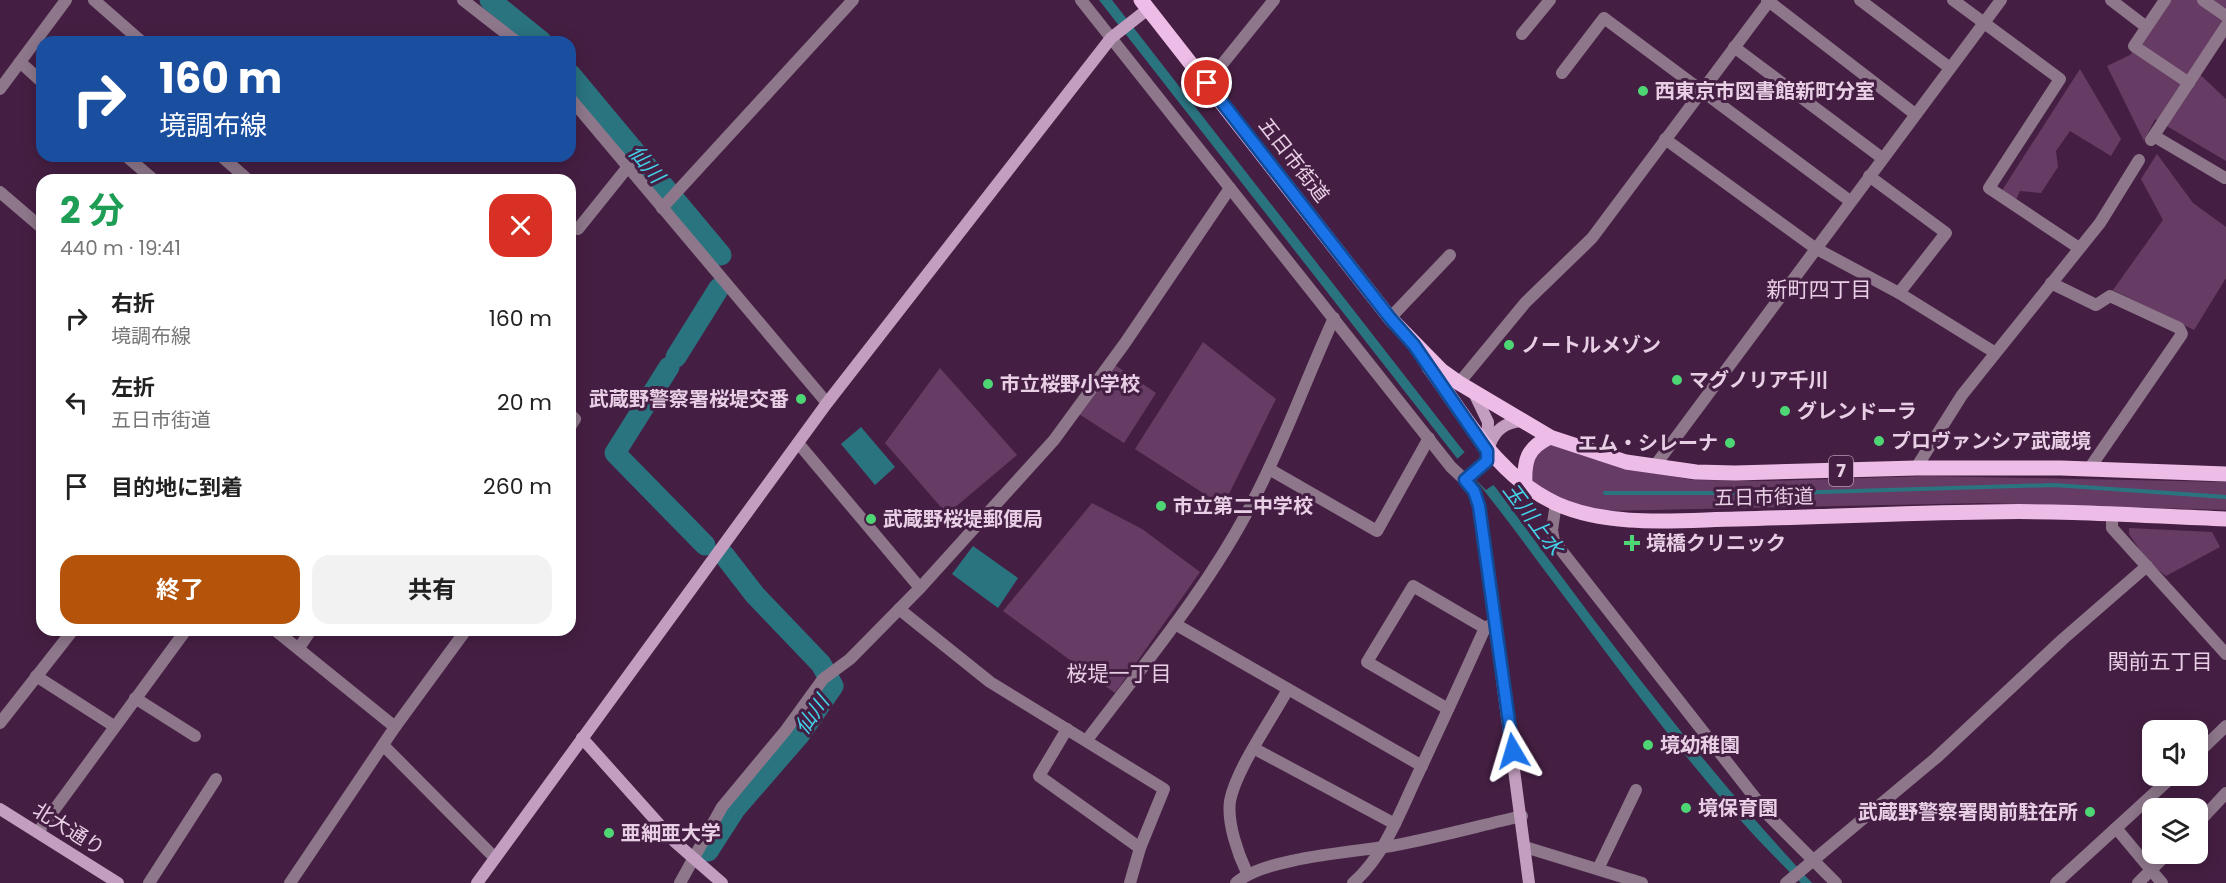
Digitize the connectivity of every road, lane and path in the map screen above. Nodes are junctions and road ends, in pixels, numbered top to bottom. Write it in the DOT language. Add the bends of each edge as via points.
graph roads {
  1 [pos="66,0"];
  2 [pos="94,0"];
  3 [pos="853,0"];
  4 [pos="1081,0"];
  5 [pos="1274,0"];
  6 [pos="1550,0"];
  7 [pos="1768,0"];
  8 [pos="1860,0"];
  9 [pos="1953,0"];
  10 [pos="2001,0"];
  11 [pos="2111,0"];
  12 [pos="2165,0"];
  13 [pos="2203,0"];
  14 [pos="470,2"];
  15 [pos="1142,8"];
  16 [pos="2226,16"];
  17 [pos="1984,23"];
  18 [pos="2145,26"];
  19 [pos="2226,26"];
  20 [pos="1522,34"];
  21 [pos="39,36"];
  22 [pos="135,36"];
  23 [pos="510,36"];
  24 [pos="1113,36"];
  25 [pos="36,40"];
  26 [pos="1734,47"];
  27 [pos="20,62"];
  28 [pos="1950,68"];
  29 [pos="1562,73"];
  30 [pos="36,77"];
  31 [pos="2188,82"];
  32 [pos="1207,83"];
  33 [pos="0,89"];
  34 [pos="1700,91"];
  35 [pos="576,105"];
  36 [pos="1915,114"];
  37 [pos="1665,139"];
  38 [pos="1882,158"];
  39 [pos="2139,160"];
  40 [pos="133,162"];
  41 [pos="228,162"];
  42 [pos="627,168"];
  43 [pos="147,174"];
  44 [pos="242,174"];
  45 [pos="1869,176"];
  46 [pos="2225,178"];
  47 [pos="1230,188"];
  48 [pos="0,192"];
  49 [pos="1850,201"];
  50 [pos="666,204"];
  51 [pos="36,223"];
  52 [pos="578,229"];
  53 [pos="1815,248"];
  54 [pos="2079,248"];
  55 [pos="1450,255"];
  56 [pos="2051,283"];
  57 [pos="1899,293"];
  58 [pos="1334,318"];
  59 [pos="1390,318"];
  60 [pos="1414,345"];
  61 [pos="1994,352"];
  62 [pos="1459,383"];
  63 [pos="1474,392"];
  64 [pos="827,404"];
  65 [pos="1521,421"];
  66 [pos="1550,437"];
  67 [pos="1429,438"];
  68 [pos="798,443"];
  69 [pos="1487,456"];
  70 [pos="1654,467"];
  71 [pos="1916,468"];
  72 [pos="1269,469"];
  73 [pos="2089,469"];
  74 [pos="2226,474"];
  75 [pos="1468,479"];
  76 [pos="1525,485"];
  77 [pos="1556,503"];
  78 [pos="2112,515"];
  79 [pos="2226,519"];
  80 [pos="2147,566"];
  81 [pos="920,588"];
  82 [pos="899,609"];
  83 [pos="1175,624"];
  84 [pos="1491,625"];
  85 [pos="68,636"];
  86 [pos="182,636"];
  87 [pos="282,636"];
  88 [pos="307,636"];
  89 [pos="462,636"];
  90 [pos="299,648"];
  91 [pos="2226,654"];
  92 [pos="36,676"];
  93 [pos="1288,689"];
  94 [pos="135,698"];
  95 [pos="1448,709"];
  96 [pos="0,723"];
  97 [pos="114,726"];
  98 [pos="2226,726"];
  99 [pos="395,727"];
  100 [pos="1068,729"];
  101 [pos="195,736"];
  102 [pos="582,738"];
  103 [pos="1087,740"];
  104 [pos="2208,743"];
  105 [pos="383,745"];
  106 [pos="1254,749"];
  107 [pos="1422,766"];
  108 [pos="216,779"];
  109 [pos="2162,786"];
  110 [pos="1636,790"];
  111 [pos="2226,794"];
  112 [pos="0,809"];
  113 [pos="2208,813"];
  114 [pos="1522,816"];
  115 [pos="1395,824"];
  116 [pos="2116,828"];
  117 [pos="38,832"];
  118 [pos="1387,846"];
  119 [pos="1525,847"];
  120 [pos="1140,848"];
  121 [pos="495,858"];
  122 [pos="692,859"];
  123 [pos="1808,862"];
  124 [pos="2157,864"];
  125 [pos="1598,869"];
  126 [pos="2151,870"];
  127 [pos="1247,873"];
  128 [pos="1789,880"];
  129 [pos="118,883"];
  130 [pos="148,883"];
  131 [pos="290,883"];
  132 [pos="477,883"];
  133 [pos="680,883"];
  134 [pos="722,883"];
  135 [pos="1130,883"];
  136 [pos="1236,883"];
  137 [pos="1353,883"];
  138 [pos="1529,883"];
  139 [pos="1642,883"];
  140 [pos="1836,883"];
  141 [pos="2056,883"];
  142 [pos="2138,883"];
  143 [pos="2162,883"];
  1 -- 21 [label="street"];
  2 -- 22 [label="street"];
  3 -- 50 [label="street"];
  4 -- 24 [label="street"];
  5 -- 32 [label="street"];
  6 -- 20 [label="street"];
  7 -- 26 [label="street"];
  7 -- 36 [label="street"];
  8 -- 28 [label="street"];
  9 -- 17 [label="street"];
  10 -- 17 [label="street"];
  11 -- 18 [label="street"];
  12 -- 18 [label="street"];
  13 -- 16 [label="street"];
  14 -- 23 [label="street"];
  15 -- 24 [label="street"];
  15 -- 32 [label="main road, 五日市街道 / 7"];
  17 -- 28 [label="street"];
  17 -- 54 [label="street" via="2060,79 1989,188"];
  18 -- 31 [label="street" via="2134,46"];
  19 -- 31 [label="street"];
  24 -- 47 [label="street"];
  24 -- 64 [label="street"];
  25 -- 27 [label="street"];
  26 -- 34 [label="street"];
  26 -- 38 [label="street"];
  27 -- 30 [label="street"];
  27 -- 33 [label="street"];
  28 -- 36 [label="street"];
  29 -- 34 [label="street" via="1604,18"];
  31 -- 46 [label="street" via="2153,138"];
  32 -- 59 [label="main road, 五日市街道 / 7"];
  34 -- 37 [label="street"];
  34 -- 49 [label="street"];
  35 -- 42 [label="street"];
  36 -- 38 [label="street"];
  37 -- 53 [label="street"];
  37 -- 62 [label="street" via="1592,238 1525,303"];
  38 -- 45 [label="street"];
  39 -- 54 [label="street" via="2100,223"];
  40 -- 43 [label="street"];
  41 -- 44 [label="street"];
  42 -- 50 [label="street"];
  42 -- 52 [label="street"];
  45 -- 49 [label="street"];
  45 -- 57 [label="street" via="1946,233"];
  47 -- 58 [label="street"];
  47 -- 81 [label="street" via="1054,440"];
  48 -- 51 [label="street"];
  49 -- 53 [label="street"];
  50 -- 64 [label="street"];
  53 -- 57 [label="street"];
  53 -- 70 [label="street"];
  54 -- 56 [label="street"];
  55 -- 59 [label="street"];
  56 -- 61 [label="street"];
  56 -- 73 [label="street" via="2096,305 2110,296 2179,328 2182,334"];
  57 -- 61 [label="street"];
  58 -- 67 [label="street"];
  58 -- 72 [label="street"];
  59 -- 60 [label="main road, 五日市街道 / 7"];
  60 -- 62 [label="main road, 五日市街道 / 7"];
  60 -- 69 [label="main road, 五日市街道 / 7"];
  61 -- 71 [label="street"];
  62 -- 63 [label="main road, 五日市街道 / 7"];
  63 -- 65 [label="main road, 五日市街道 / 7"];
  63 -- 69 [label="street" via="1488,422"];
  64 -- 68 [label="street"];
  65 -- 66 [label="main road, 五日市街道 / 7"];
  65 -- 69 [label="street" via="1498,429"];
  66 -- 70 [label="main road, 五日市街道 / 7" via="1599,455"];
  66 -- 76 [label="main road" via="1526,456"];
  67 -- 72 [label="street" via="1377,531"];
  67 -- 75 [label="street"];
  68 -- 81 [label="street"];
  68 -- 102 [label="street"];
  69 -- 75 [label="street"];
  69 -- 76 [label="main road, 五日市街道 / 7"];
  70 -- 71 [label="main road, 五日市街道 / 7" via="1735,474"];
  71 -- 73 [label="main road, 五日市街道 / 7"];
  72 -- 83 [label="street" via="1240,523"];
  73 -- 74 [label="main road, 五日市街道 / 7"];
  75 -- 84 [label="street" via="1479,506"];
  76 -- 77 [label="main road, 五日市街道 / 7"];
  77 -- 78 [label="main road, 五日市街道 / 7" via="1603,516 1647,520 1988,512"];
  77 -- 123 [label="street" via="1554,541"];
  78 -- 79 [label="main road, 五日市街道 / 7"];
  78 -- 80 [label="street" via="2112,528"];
  80 -- 91 [label="street"];
  80 -- 123 [label="street" via="1936,758"];
  81 -- 82 [label="street"];
  82 -- 100 [label="street" via="990,682"];
  82 -- 122 [label="street" via="823,679 722,807"];
  83 -- 93 [label="street"];
  83 -- 103 [label="street"];
  84 -- 95 [label="street"];
  84 -- 95 [label="street" via="1413,586 1367,662"];
  84 -- 114 [label="street"];
  85 -- 92 [label="street"];
  86 -- 94 [label="street"];
  87 -- 90 [label="street"];
  88 -- 90 [label="street"];
  89 -- 99 [label="street"];
  90 -- 99 [label="street"];
  92 -- 96 [label="street"];
  92 -- 97 [label="street"];
  93 -- 106 [label="street"];
  93 -- 107 [label="street"];
  94 -- 97 [label="street"];
  94 -- 101 [label="street"];
  95 -- 107 [label="street"];
  97 -- 117 [label="street"];
  98 -- 104 [label="street"];
  99 -- 105 [label="street"];
  100 -- 103 [label="street"];
  100 -- 120 [label="street" via="1039,776"];
  102 -- 121 [label="street"];
  102 -- 122 [label="street"];
  103 -- 120 [label="street" via="1164,789"];
  105 -- 121 [label="street"];
  105 -- 131 [label="street"];
  106 -- 115 [label="street"];
  106 -- 127 [label="street" via="1230,803 1239,855"];
  107 -- 115 [label="street"];
  108 -- 130 [label="street"];
  109 -- 116 [label="street"];
  110 -- 125 [label="street"];
  111 -- 113 [label="street"];
  112 -- 117 [label="street, 北大通り"];
  114 -- 118 [label="street"];
  114 -- 119 [label="street"];
  115 -- 118 [label="street"];
  116 -- 126 [label="street"];
  116 -- 141 [label="street"];
  117 -- 129 [label="street, 北大通り"];
  118 -- 127 [label="street" via="1333,852"];
  118 -- 137 [label="street"];
  119 -- 125 [label="street"];
  119 -- 138 [label="street"];
  120 -- 135 [label="street"];
  121 -- 132 [label="street"];
  122 -- 133 [label="street"];
  122 -- 134 [label="street"];
  123 -- 128 [label="street"];
  123 -- 140 [label="street"];
  124 -- 126 [label="street"];
  125 -- 139 [label="street"];
  126 -- 142 [label="street"];
  126 -- 143 [label="street"];
  127 -- 136 [label="street"];
}
